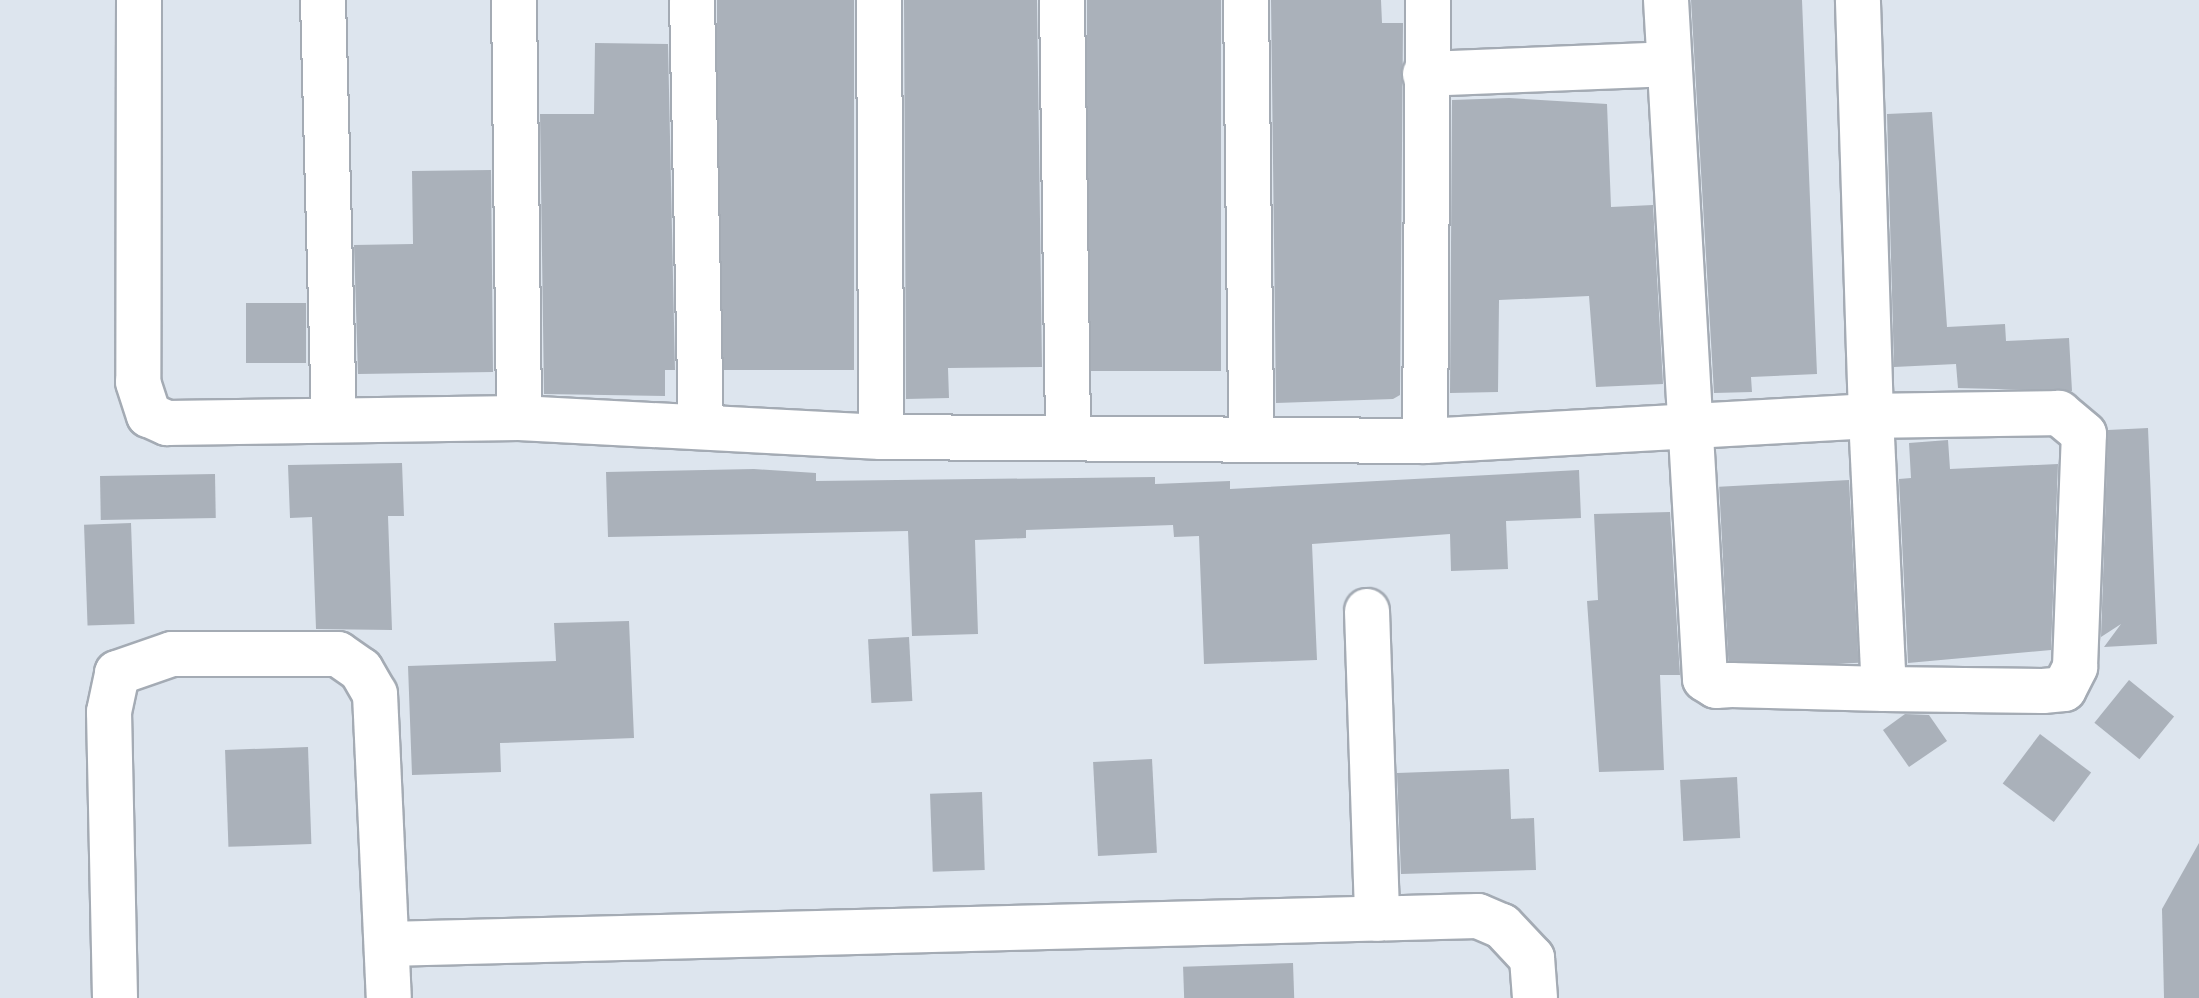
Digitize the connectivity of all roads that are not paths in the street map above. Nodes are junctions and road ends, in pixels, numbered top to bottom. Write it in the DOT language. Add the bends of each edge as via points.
graph roads {
  1 [pos="139,0"];
  2 [pos="323,0"];
  3 [pos="514,0"];
  4 [pos="692,0"];
  5 [pos="879,0"];
  6 [pos="1062,0"];
  7 [pos="1246,0"];
  8 [pos="1428,0"];
  9 [pos="1666,0"];
  10 [pos="1858,0"];
  11 [pos="1669,64"];
  12 [pos="1425,74"];
  13 [pos="334,416"];
  14 [pos="1871,416"];
  15 [pos="519,418"];
  16 [pos="701,423"];
  17 [pos="1689,423"];
  18 [pos="1068,436"];
  19 [pos="881,437"];
  20 [pos="1251,437"];
  21 [pos="1425,441"];
  22 [pos="1367,611"];
  23 [pos="1884,689"];
  24 [pos="1377,919"];
  25 [pos="387,944"];
  26 [pos="115,998"];
  27 [pos="389,998"];
  28 [pos="1535,998"];
  1 -- 13 [label="street" via="138,382 149,415 193,427"];
  2 -- 13 [label="street"];
  3 -- 15 [label="street"];
  4 -- 16 [label="street"];
  5 -- 19 [label="street"];
  6 -- 18 [label="street"];
  7 -- 20 [label="street"];
  8 -- 12 [label="street"];
  9 -- 11 [label="street"];
  10 -- 14 [label="street"];
  11 -- 12 [label="street"];
  11 -- 17 [label="street"];
  12 -- 21 [label="street"];
  13 -- 15 [label="street"];
  14 -- 17 [label="street"];
  14 -- 23 [label="street"];
  14 -- 23 [label="street" via="2059,413 2084,434 2075,667 2064,689"];
  15 -- 16 [label="street"];
  16 -- 19 [label="street"];
  17 -- 21 [label="street"];
  17 -- 23 [label="street" via="1705,679 1716,686"];
  18 -- 19 [label="street"];
  18 -- 20 [label="street"];
  20 -- 21 [label="street"];
  22 -- 24 [label="street"];
  24 -- 25 [label="street"];
  24 -- 28 [label="street" via="1478,916 1502,926 1532,958"];
  25 -- 26 [label="street" via="378,721 361,670 338,654 142,659 117,673 109,712"];
  25 -- 27 [label="street"];
}
